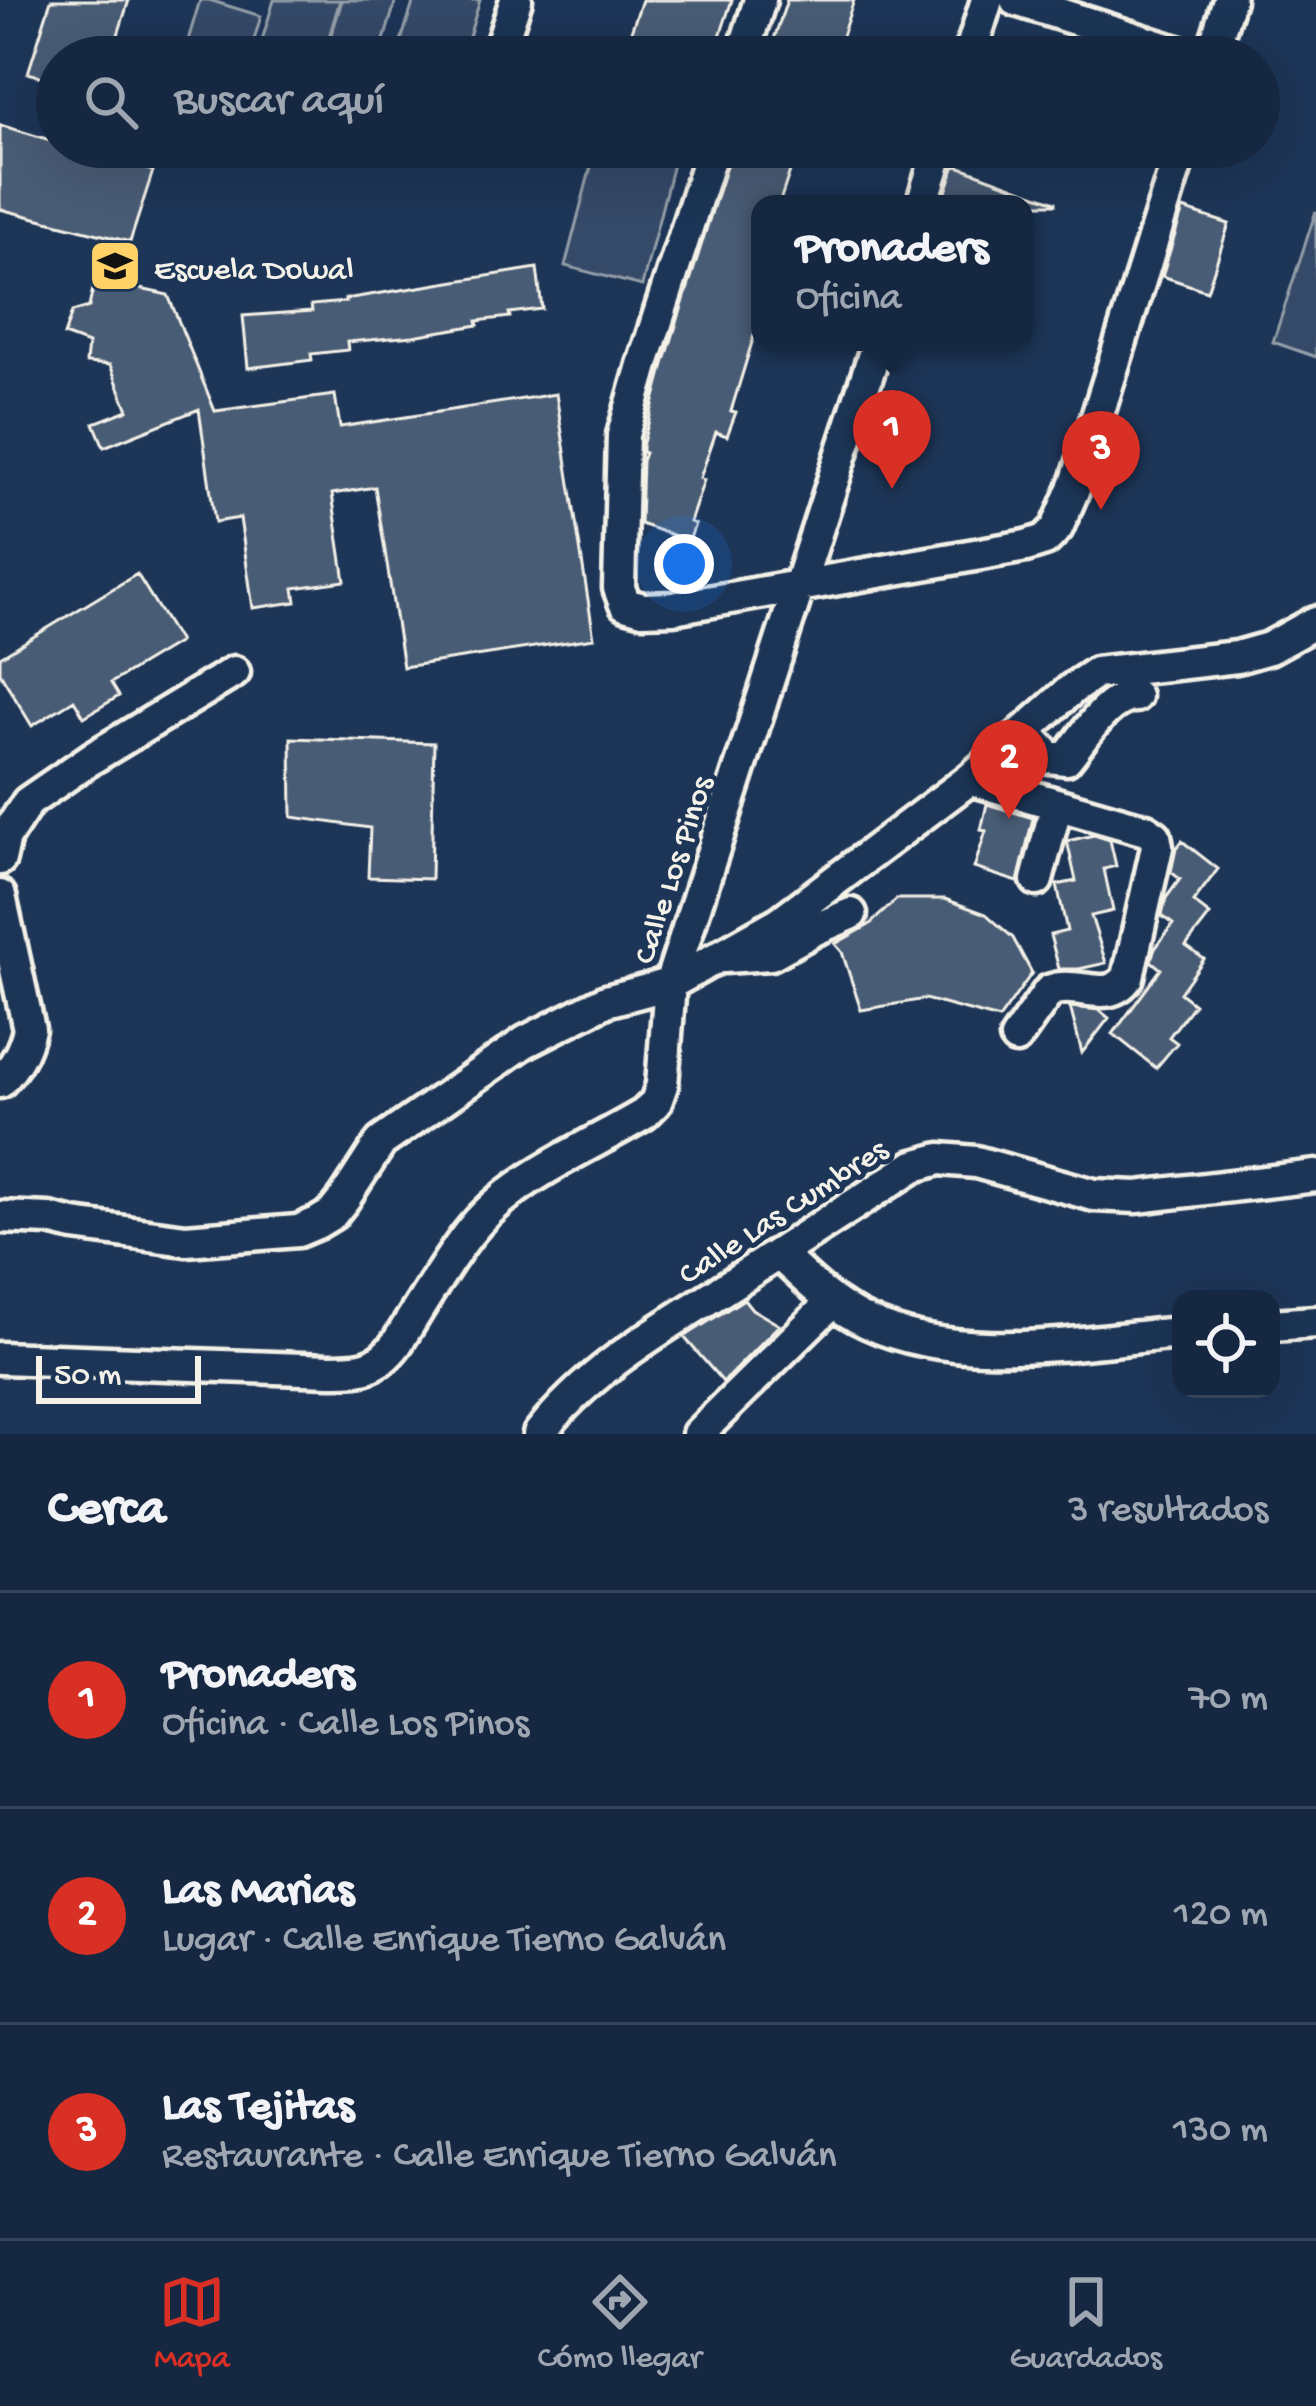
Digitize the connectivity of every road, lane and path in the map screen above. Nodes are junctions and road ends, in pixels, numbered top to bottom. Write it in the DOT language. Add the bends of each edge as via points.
graph roads {
  1 [pos="516,0"];
  2 [pos="760,0"];
  3 [pos="987,0"];
  4 [pos="1016,0"];
  5 [pos="1229,0"];
  6 [pos="504,36"];
  7 [pos="749,36"];
  8 [pos="975,36"];
  9 [pos="1128,36"];
  10 [pos="1218,36"];
  11 [pos="705,168"];
  12 [pos="1175,168"];
  13 [pos="875,351"];
  14 [pos="800,587"];
  15 [pos="1316,622"];
  16 [pos="234,672"];
  17 [pos="1135,696"];
  18 [pos="1025,731"];
  19 [pos="970,779"];
  20 [pos="1057,804"];
  21 [pos="0,860"];
  22 [pos="1037,880"];
  23 [pos="0,896"];
  24 [pos="850,914"];
  25 [pos="718,957"];
  26 [pos="670,984"];
  27 [pos="1016,1038"];
  28 [pos="0,1082"];
  29 [pos="1316,1176"];
  30 [pos="0,1217"];
  31 [pos="778,1253"];
  32 [pos="832,1302"];
  33 [pos="1316,1322"];
  34 [pos="1280,1324"];
  35 [pos="1172,1334"];
  36 [pos="0,1358"];
  37 [pos="539,1434"];
  38 [pos="698,1434"];
  1 -- 6 [label="street"];
  2 -- 7 [label="street"];
  3 -- 8 [label="street"];
  4 -- 9 [label="street"];
  5 -- 10 [label="street"];
  11 -- 14 [label="street" via="623,435 619,588 625,604 643,609"];
  12 -- 14 [label="street" via="1057,528 1026,546"];
  13 -- 14 [label="street, Calle Los Pinos"];
  14 -- 26 [label="street, Calle Los Pinos"];
  15 -- 18 [label="street" via="1237,657 1096,673"];
  16 -- 21 [label="street" via="28,802"];
  17 -- 18 [label="street" via="1113,702 1066,759 1049,758"];
  18 -- 19 [label="street"];
  19 -- 20 [label="street"];
  19 -- 25 [label="street" via="780,922"];
  20 -- 22 [label="street"];
  20 -- 27 [label="street" via="1146,830 1157,847 1120,988 1049,991"];
  23 -- 28 [label="street" via="28,1029 25,1048"];
  24 -- 25 [label="street" via="771,954"];
  25 -- 26 [label="street"];
  26 -- 30 [label="street" via="606,1001 524,1042 381,1142 332,1214 298,1231 185,1240"];
  26 -- 36 [label="street, Calle Los Pinos" via="656,1102 541,1171 486,1215 385,1359 329,1370"];
  29 -- 31 [label="street, Calle Las Cumbres" via="1137,1197 1094,1195 940,1159 914,1166"];
  31 -- 32 [label="street"];
  31 -- 37 [label="street, Calle Las Cumbres" via="580,1388"];
  32 -- 35 [label="street" via="900,1335 967,1346"];
  32 -- 38 [label="street"];
  33 -- 34 [label="street"];
}
